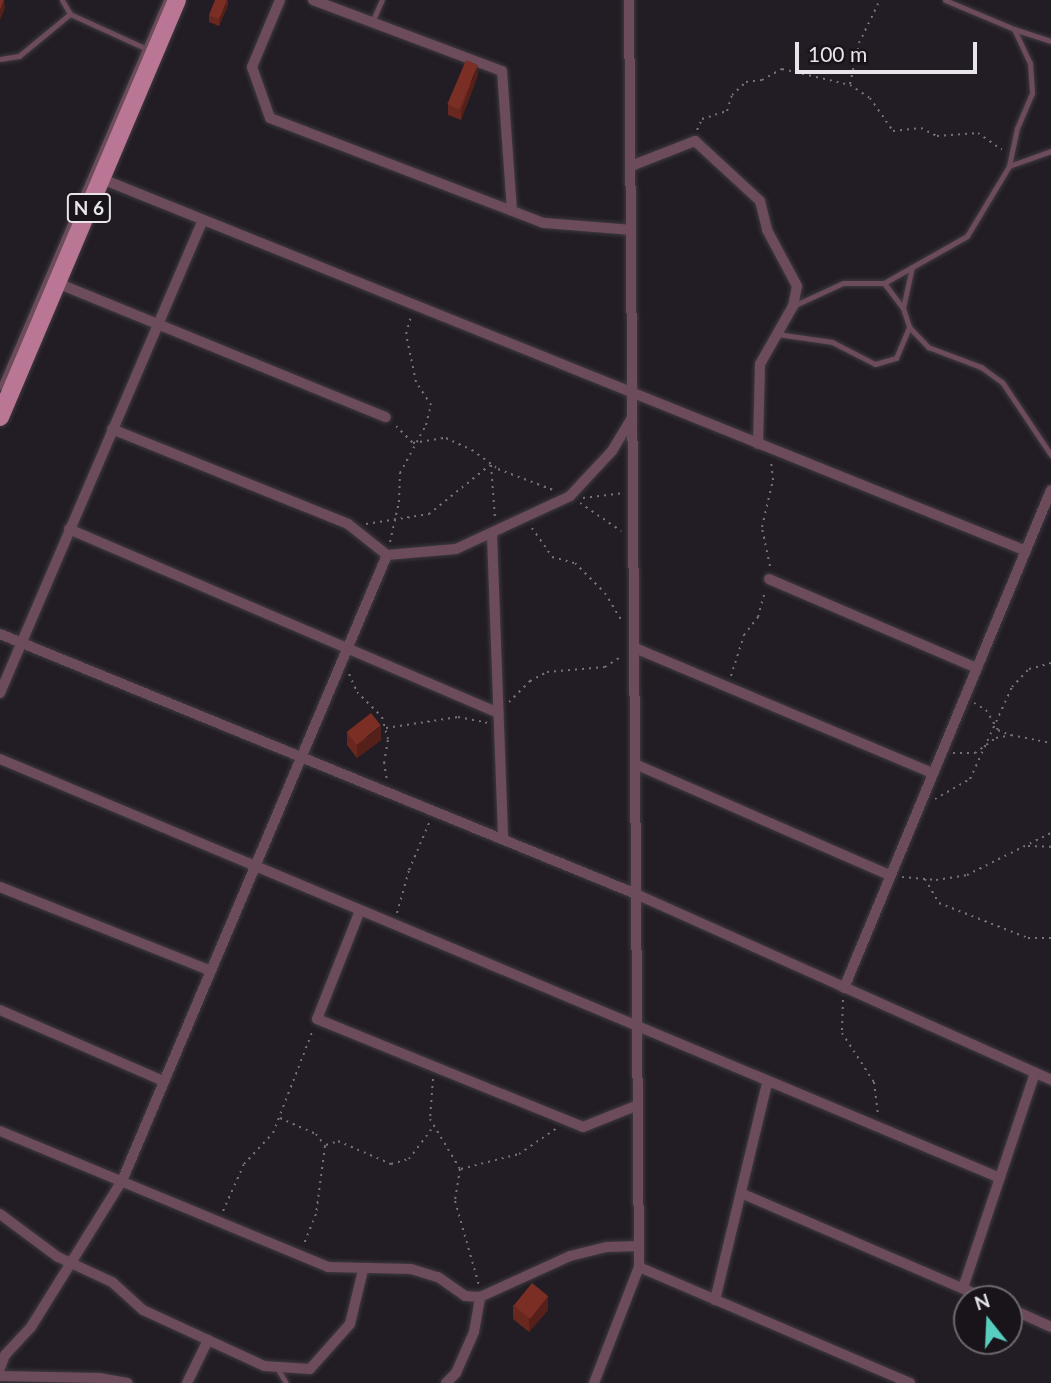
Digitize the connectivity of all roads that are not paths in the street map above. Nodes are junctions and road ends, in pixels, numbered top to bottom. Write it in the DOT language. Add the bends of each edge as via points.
graph roads {
  1 [pos="62,0"];
  2 [pos="166,0"];
  3 [pos="177,0"];
  4 [pos="280,0"];
  5 [pos="313,0"];
  6 [pos="382,0"];
  7 [pos="945,0"];
  8 [pos="960,0"];
  9 [pos="632,3"];
  10 [pos="964,8"];
  11 [pos="70,14"];
  12 [pos="372,22"];
  13 [pos="1014,29"];
  14 [pos="1051,41"];
  15 [pos="150,50"];
  16 [pos="0,59"];
  17 [pos="1051,151"];
  18 [pos="631,166"];
  19 [pos="1009,166"];
  20 [pos="102,179"];
  21 [pos="512,211"];
  22 [pos="202,222"];
  23 [pos="631,230"];
  24 [pos="912,267"];
  25 [pos="57,283"];
  26 [pos="884,283"];
  27 [pos="793,306"];
  28 [pos="903,308"];
  29 [pos="159,322"];
  30 [pos="909,327"];
  31 [pos="777,334"];
  32 [pos="0,387"];
  33 [pos="632,394"];
  34 [pos="0,417"];
  35 [pos="386,417"];
  36 [pos="632,418"];
  37 [pos="113,429"];
  38 [pos="758,444"];
  39 [pos="1051,454"];
  40 [pos="1051,491"];
  41 [pos="69,529"];
  42 [pos="495,534"];
  43 [pos="1026,551"];
  44 [pos="387,555"];
  45 [pos="769,579"];
  46 [pos="0,634"];
  47 [pos="20,642"];
  48 [pos="635,645"];
  49 [pos="345,652"];
  50 [pos="977,668"];
  51 [pos="0,693"];
  52 [pos="498,713"];
  53 [pos="301,755"];
  54 [pos="0,759"];
  55 [pos="635,764"];
  56 [pos="933,773"];
  57 [pos="502,839"];
  58 [pos="251,867"];
  59 [pos="891,876"];
  60 [pos="0,887"];
  61 [pos="635,894"];
  62 [pos="359,913"];
  63 [pos="209,970"];
  64 [pos="844,988"];
  65 [pos="0,1010"];
  66 [pos="637,1028"];
  67 [pos="1035,1073"];
  68 [pos="1051,1080"];
  69 [pos="163,1081"];
  70 [pos="767,1084"];
  71 [pos="638,1105"];
  72 [pos="0,1131"];
  73 [pos="1000,1178"];
  74 [pos="122,1181"];
  75 [pos="743,1194"];
  76 [pos="0,1214"];
  77 [pos="639,1246"];
  78 [pos="70,1264"];
  79 [pos="639,1267"];
  80 [pos="363,1270"];
  81 [pos="956,1285"];
  82 [pos="964,1285"];
  83 [pos="480,1297"];
  84 [pos="715,1300"];
  85 [pos="1023,1314"];
  86 [pos="1051,1326"];
  87 [pos="208,1340"];
  88 [pos="277,1367"];
  89 [pos="0,1368"];
  90 [pos="0,1376"];
  91 [pos="128,1383"];
  92 [pos="187,1383"];
  93 [pos="286,1383"];
  94 [pos="446,1383"];
  95 [pos="594,1383"];
  96 [pos="910,1383"];
  1 -- 11 [label="lane"];
  2 -- 15 [label="lane"];
  3 -- 15 [label="main road, N 6"];
  4 -- 21 [label="street" via="252,67 270,118"];
  5 -- 12 [label="street"];
  6 -- 12 [label="lane"];
  7 -- 10 [label="lane"];
  8 -- 10 [label="lane"];
  9 -- 18 [label="street"];
  10 -- 13 [label="lane"];
  11 -- 15 [label="lane"];
  11 -- 16 [label="lane" via="19,56"];
  12 -- 21 [label="street" via="502,71"];
  13 -- 14 [label="lane"];
  13 -- 19 [label="lane" via="1030,63 1032,93 1017,128"];
  15 -- 20 [label="main road, N 6"];
  15 -- 32 [label="lane"];
  17 -- 19 [label="lane"];
  18 -- 23 [label="street"];
  18 -- 27 [label="street" via="695,141 761,201 767,230 797,286"];
  19 -- 24 [label="lane" via="967,236"];
  20 -- 22 [label="street"];
  20 -- 25 [label="main road, N 6"];
  21 -- 23 [label="street" via="543,223"];
  22 -- 29 [label="street"];
  22 -- 33 [label="street"];
  23 -- 33 [label="street"];
  24 -- 26 [label="lane"];
  24 -- 28 [label="lane"];
  25 -- 29 [label="street"];
  25 -- 34 [label="main road, N 6"];
  26 -- 27 [label="lane" via="843,284"];
  26 -- 28 [label="lane"];
  27 -- 31 [label="street"];
  28 -- 30 [label="lane"];
  29 -- 35 [label="street"];
  29 -- 37 [label="street"];
  30 -- 31 [label="lane" via="896,358 876,364 832,342"];
  30 -- 39 [label="lane" via="928,347 981,367 1002,382"];
  31 -- 38 [label="street" via="760,364"];
  33 -- 36 [label="street"];
  33 -- 38 [label="street"];
  36 -- 42 [label="street" via="612,451 570,496"];
  36 -- 48 [label="street"];
  37 -- 41 [label="street"];
  37 -- 44 [label="street" via="348,524"];
  38 -- 43 [label="street"];
  40 -- 43 [label="street"];
  41 -- 47 [label="street"];
  41 -- 49 [label="street"];
  42 -- 44 [label="street" via="457,549"];
  42 -- 52 [label="street"];
  43 -- 50 [label="street"];
  44 -- 49 [label="street"];
  45 -- 50 [label="street"];
  46 -- 47 [label="street"];
  47 -- 51 [label="street"];
  47 -- 53 [label="street"];
  48 -- 55 [label="street"];
  48 -- 56 [label="street"];
  49 -- 52 [label="street"];
  49 -- 53 [label="street"];
  50 -- 56 [label="street"];
  52 -- 57 [label="street"];
  53 -- 57 [label="street"];
  53 -- 58 [label="street"];
  54 -- 58 [label="street"];
  55 -- 59 [label="street"];
  55 -- 61 [label="street"];
  56 -- 59 [label="street"];
  57 -- 61 [label="street"];
  58 -- 62 [label="street"];
  58 -- 63 [label="street"];
  59 -- 64 [label="street"];
  60 -- 63 [label="street"];
  61 -- 64 [label="street"];
  61 -- 66 [label="street"];
  62 -- 66 [label="street"];
  62 -- 71 [label="street" via="317,1018 583,1127"];
  63 -- 69 [label="street"];
  64 -- 67 [label="street"];
  65 -- 69 [label="street"];
  66 -- 70 [label="street"];
  66 -- 71 [label="street"];
  67 -- 68 [label="street"];
  67 -- 73 [label="street"];
  69 -- 74 [label="street"];
  70 -- 73 [label="street"];
  70 -- 75 [label="street"];
  71 -- 77 [label="street"];
  72 -- 74 [label="street"];
  73 -- 82 [label="street"];
  74 -- 78 [label="street"];
  74 -- 80 [label="street" via="328,1267"];
  75 -- 81 [label="street"];
  75 -- 84 [label="street"];
  76 -- 78 [label="street"];
  77 -- 79 [label="street"];
  77 -- 83 [label="street" via="607,1247 570,1256"];
  78 -- 87 [label="street" via="111,1282 143,1310"];
  78 -- 89 [label="street"];
  79 -- 84 [label="street"];
  79 -- 95 [label="street"];
  80 -- 83 [label="street" via="411,1269 438,1276 465,1296"];
  80 -- 88 [label="street" via="350,1324 310,1369"];
  83 -- 94 [label="street" via="474,1332 456,1373"];
  84 -- 96 [label="street"];
  85 -- 86 [label="street"];
  87 -- 88 [label="street" via="264,1366"];
  87 -- 92 [label="street"];
  88 -- 93 [label="lane"];
  90 -- 91 [label="street"];
}
